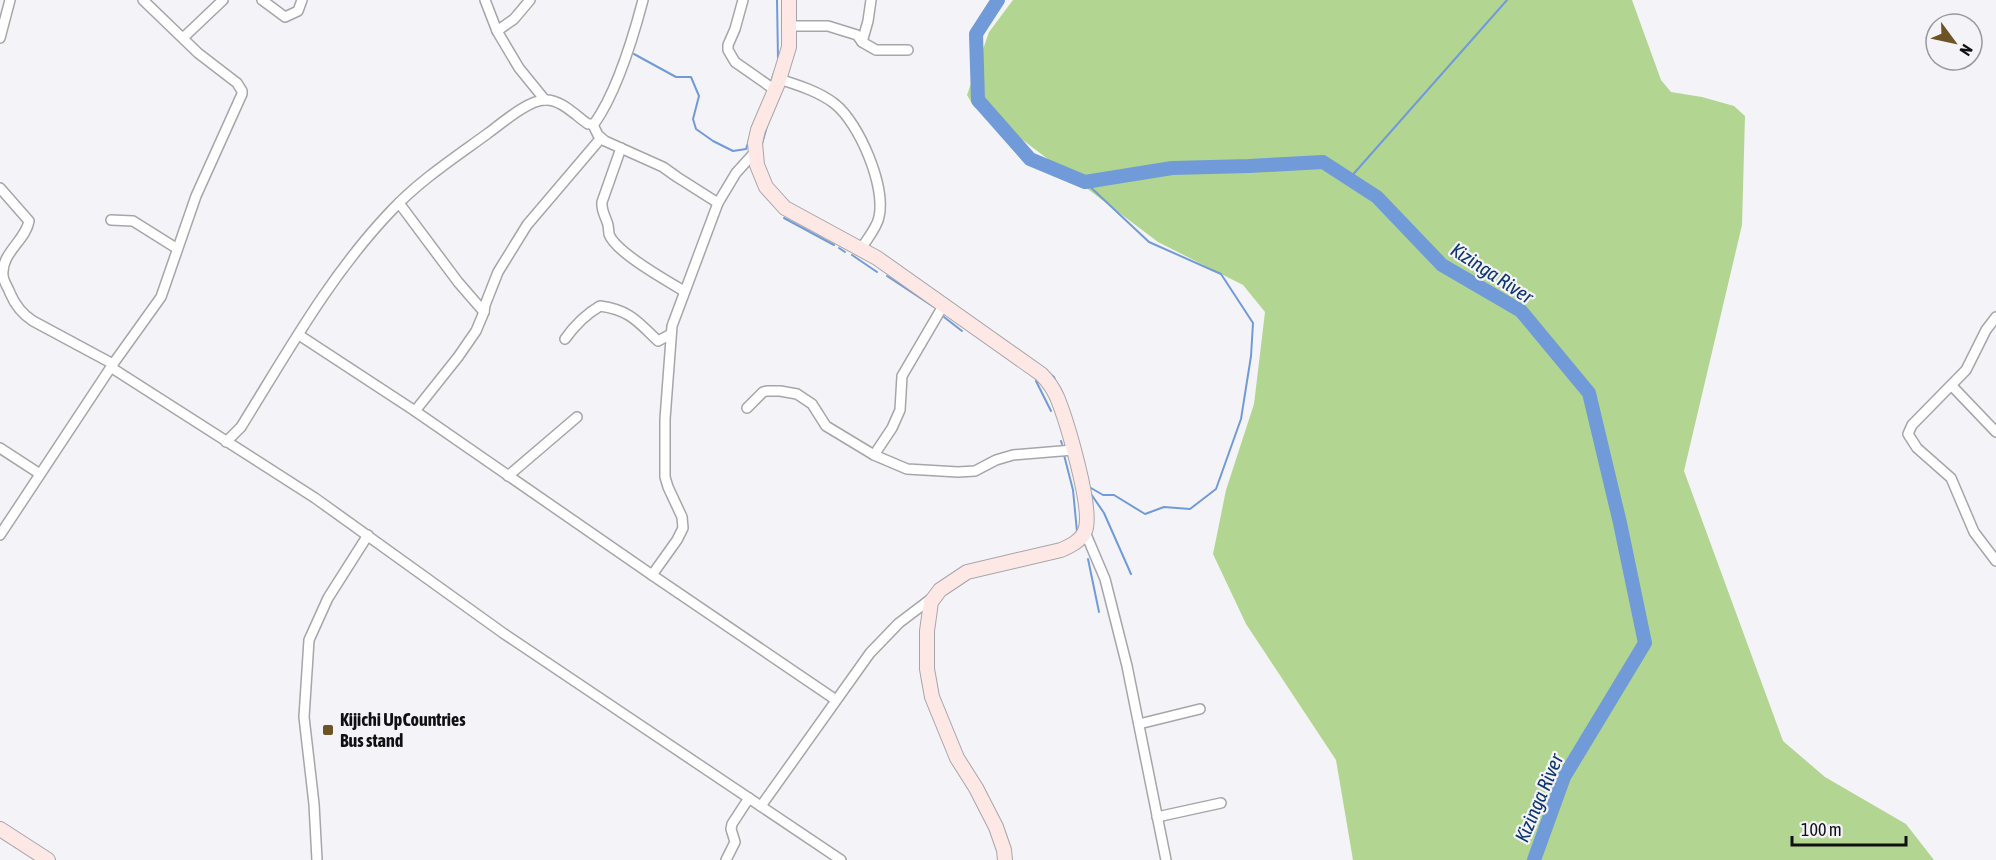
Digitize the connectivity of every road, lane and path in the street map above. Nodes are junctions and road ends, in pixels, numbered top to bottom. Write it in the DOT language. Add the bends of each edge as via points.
graph roads {
  1 [pos="10,0"];
  2 [pos="143,0"];
  3 [pos="223,0"];
  4 [pos="262,0"];
  5 [pos="302,0"];
  6 [pos="485,0"];
  7 [pos="530,0"];
  8 [pos="643,0"];
  9 [pos="743,0"];
  10 [pos="789,0"];
  11 [pos="871,0"];
  12 [pos="790,26"];
  13 [pos="497,31"];
  14 [pos="0,38"];
  15 [pos="183,38"];
  16 [pos="862,42"];
  17 [pos="908,50"];
  18 [pos="777,85"];
  19 [pos="545,100"];
  20 [pos="593,125"];
  21 [pos="601,138"];
  22 [pos="621,148"];
  23 [pos="755,152"];
  24 [pos="0,188"];
  25 [pos="718,202"];
  26 [pos="399,203"];
  27 [pos="111,220"];
  28 [pos="177,248"];
  29 [pos="861,249"];
  30 [pos="684,291"];
  31 [pos="943,306"];
  32 [pos="484,312"];
  33 [pos="1996,317"];
  34 [pos="298,334"];
  35 [pos="671,334"];
  36 [pos="565,339"];
  37 [pos="112,366"];
  38 [pos="1952,386"];
  39 [pos="747,408"];
  40 [pos="415,411"];
  41 [pos="577,417"];
  42 [pos="241,427"];
  43 [pos="1996,432"];
  44 [pos="226,442"];
  45 [pos="0,448"];
  46 [pos="236,448"];
  47 [pos="1073,450"];
  48 [pos="874,455"];
  49 [pos="40,474"];
  50 [pos="508,476"];
  51 [pos="1085,532"];
  52 [pos="0,535"];
  53 [pos="368,535"];
  54 [pos="1996,561"];
  55 [pos="652,575"];
  56 [pos="932,598"];
  57 [pos="836,700"];
  58 [pos="1200,708"];
  59 [pos="1139,724"];
  60 [pos="749,798"];
  61 [pos="1221,803"];
  62 [pos="761,806"];
  63 [pos="1157,817"];
  64 [pos="0,829"];
  65 [pos="1006,859"];
  66 [pos="48,860"];
  67 [pos="317,860"];
  68 [pos="726,860"];
  69 [pos="841,860"];
  70 [pos="1166,860"];
  1 -- 14 [label="street"];
  2 -- 15 [label="street"];
  3 -- 15 [label="street"];
  4 -- 5 [label="street" via="285,17 298,11"];
  6 -- 13 [label="street"];
  7 -- 13 [label="street"];
  8 -- 20 [label="street" via="627,55"];
  9 -- 18 [label="street" via="728,50 735,62"];
  10 -- 12 [label="street"];
  11 -- 16 [label="street"];
  12 -- 16 [label="street" via="828,26 857,35"];
  12 -- 18 [label="street" via="789,47"];
  13 -- 19 [label="street" via="519,68"];
  15 -- 28 [label="street" via="242,91"];
  16 -- 17 [label="street" via="884,51"];
  18 -- 23 [label="street" via="756,137"];
  18 -- 29 [label="street" via="828,99 844,111 855,128 879,193 879,219"];
  19 -- 20 [label="street" via="558,103"];
  19 -- 26 [label="street" via="514,115"];
  20 -- 21 [label="street"];
  21 -- 22 [label="street"];
  21 -- 32 [label="street" via="527,225 498,272"];
  22 -- 25 [label="street" via="663,166"];
  22 -- 30 [label="street" via="602,202 609,233 619,247"];
  23 -- 25 [label="street"];
  23 -- 29 [label="street" via="760,175 778,202"];
  24 -- 37 [label="street" via="28,221 4,266 3,276 14,303 25,316"];
  25 -- 30 [label="street"];
  26 -- 32 [label="street"];
  26 -- 34 [label="street" via="357,249"];
  27 -- 28 [label="street" via="133,221"];
  28 -- 37 [label="street" via="161,297"];
  29 -- 31 [label="street"];
  30 -- 35 [label="street"];
  31 -- 47 [label="street" via="1047,380"];
  31 -- 48 [label="street" via="902,376 900,410"];
  32 -- 40 [label="street" via="462,352"];
  33 -- 38 [label="street" via="1966,370"];
  34 -- 40 [label="street"];
  34 -- 42 [label="street"];
  35 -- 36 [label="street" via="658,341 627,312 600,306 573,327"];
  35 -- 55 [label="street" via="665,472 683,528"];
  37 -- 44 [label="street"];
  37 -- 49 [label="street"];
  38 -- 43 [label="street"];
  38 -- 54 [label="street" via="1912,425 1908,434 1917,448 1951,478 1974,532"];
  39 -- 48 [label="street" via="767,391 797,394 812,404 826,426"];
  40 -- 50 [label="street"];
  41 -- 50 [label="street"];
  42 -- 44 [label="street"];
  42 -- 46 [label="street"];
  44 -- 46 [label="street"];
  45 -- 49 [label="street"];
  46 -- 53 [label="street"];
  47 -- 48 [label="street" via="1013,455 975,471 958,472 907,469"];
  47 -- 51 [label="street" via="1085,506"];
  49 -- 52 [label="street"];
  50 -- 55 [label="street"];
  51 -- 56 [label="street" via="1060,550 967,572"];
  51 -- 59 [label="street" via="1105,579"];
  53 -- 60 [label="street" via="502,633"];
  53 -- 67 [label="street" via="328,598 309,640 304,717"];
  55 -- 57 [label="street"];
  56 -- 57 [label="street" via="870,652"];
  56 -- 65 [label="street" via="927,657 932,697 957,758 996,827"];
  57 -- 62 [label="street"];
  58 -- 59 [label="street"];
  59 -- 63 [label="street"];
  60 -- 62 [label="street"];
  60 -- 68 [label="street" via="732,824 735,842"];
  61 -- 63 [label="street"];
  62 -- 69 [label="street"];
  63 -- 70 [label="street"];
  64 -- 66 [label="street"];
}
